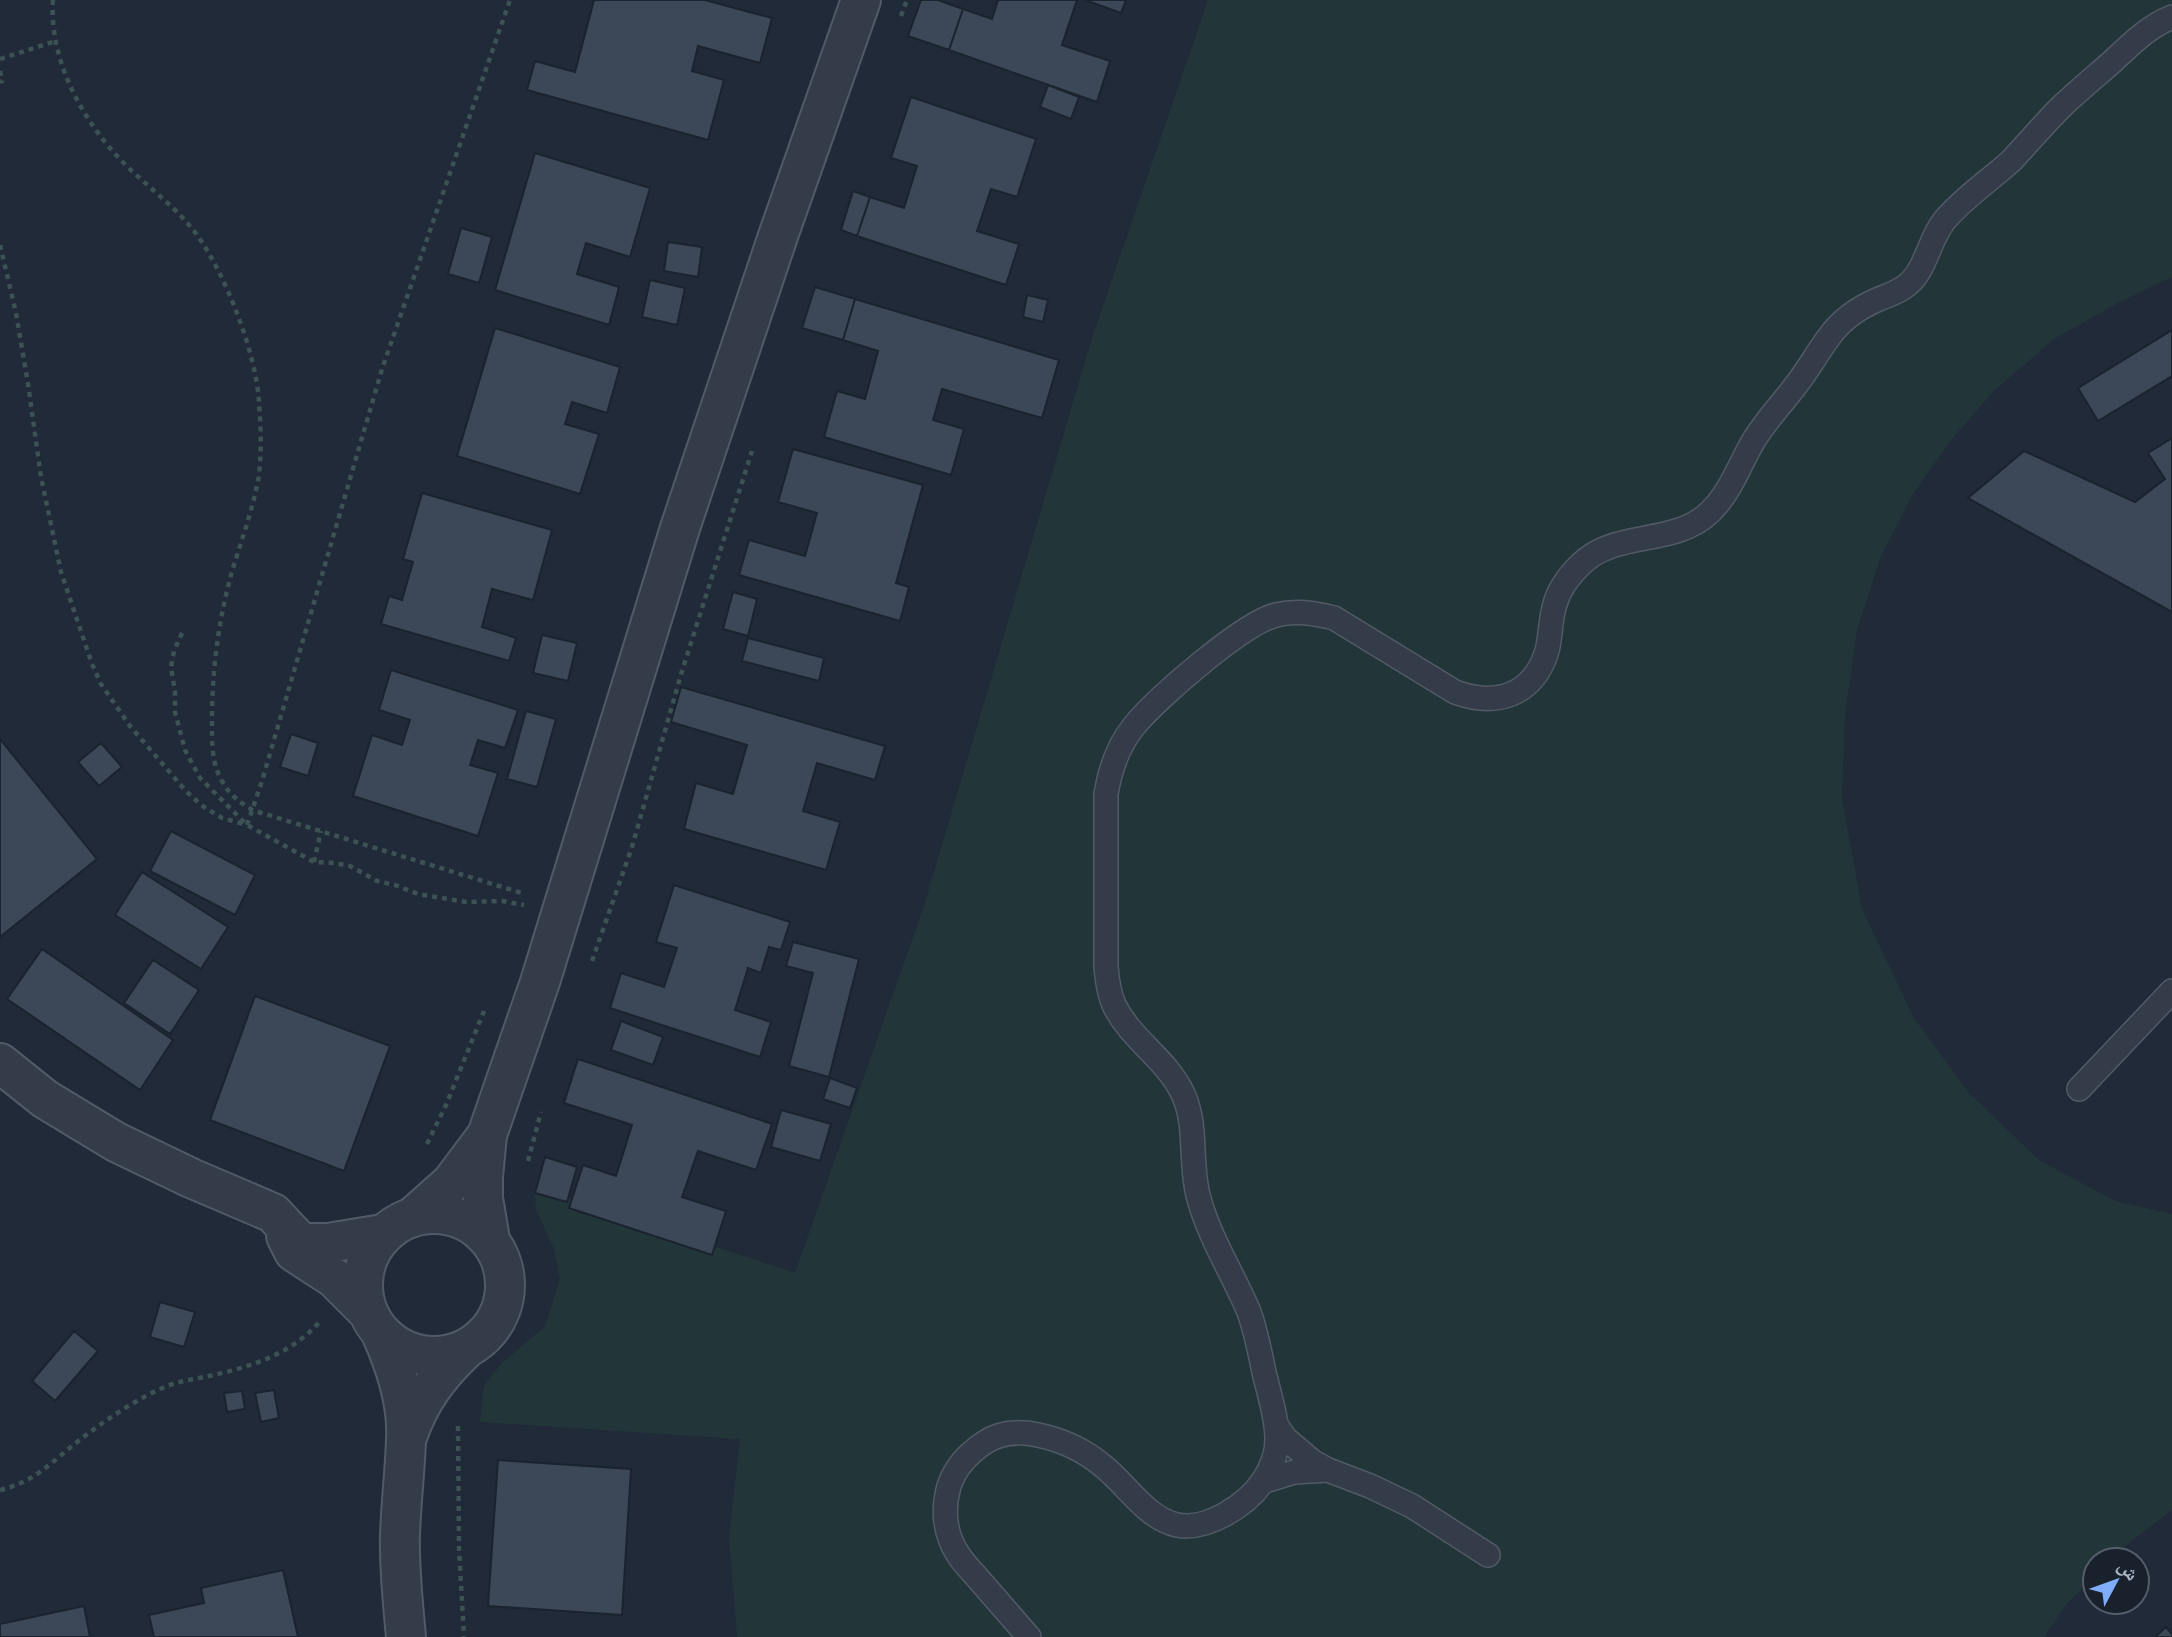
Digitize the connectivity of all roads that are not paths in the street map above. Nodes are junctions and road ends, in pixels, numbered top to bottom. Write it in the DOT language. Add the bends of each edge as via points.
graph roads {
  1 [pos="862,0"];
  2 [pos="2172,17"];
  3 [pos="2172,991"];
  4 [pos="0,1063"];
  5 [pos="2079,1089"];
  6 [pos="487,1135"];
  7 [pos="274,1213"];
  8 [pos="399,1225"];
  9 [pos="490,1240"];
  10 [pos="364,1311"];
  11 [pos="467,1348"];
  12 [pos="1276,1425"];
  13 [pos="407,1437"];
  14 [pos="1328,1470"];
  15 [pos="1262,1482"];
  16 [pos="1488,1555"];
  17 [pos="406,1637"];
  18 [pos="1029,1637"];
  1 -- 6 [label="street" via="680,528 540,982"];
  2 -- 12 [label="lane" via="2136,39 2085,84 1954,210 1942,223 1909,285 1864,306 1840,324 1753,441 1711,511 1683,530 1599,550 1572,573 1555,604 1541,667 1529,683 1512,694 1473,699 1334,618 1294,612 1256,622 1240,634 1168,692 1120,747 1106,794 1108,986 1124,1021 1172,1074 1184,1096 1198,1199 1249,1312"];
  3 -- 5 [label="lane"];
  4 -- 7 [label="street" via="45,1099 116,1142"];
  6 -- 8 [label="street" via="451,1183"];
  6 -- 9 [label="street" via="483,1198"];
  7 -- 8 [label="street" via="301,1243 328,1243"];
  7 -- 10 [label="street" via="294,1252 315,1265"];
  8 -- 9 [label="street" via="436,1213 474,1226"];
  8 -- 10 [label="street" via="371,1251 364,1270"];
  9 -- 11 [label="street" via="505,1279 504,1300 484,1336"];
  10 -- 11 [label="street" via="394,1344 411,1353 449,1355"];
  10 -- 13 [label="street" via="396,1372"];
  11 -- 13 [label="street" via="436,1380"];
  12 -- 14 [label="lane" via="1299,1451"];
  12 -- 15 [label="lane" via="1275,1455"];
  13 -- 17 [label="street" via="400,1539"];
  14 -- 15 [label="lane" via="1294,1472"];
  14 -- 16 [label="lane" via="1412,1506"];
  15 -- 18 [label="lane" via="1252,1495 1209,1523 1176,1525 1154,1514 1104,1467 1069,1444 1008,1432 989,1439 973,1450 950,1482 946,1522 961,1559"];
}
